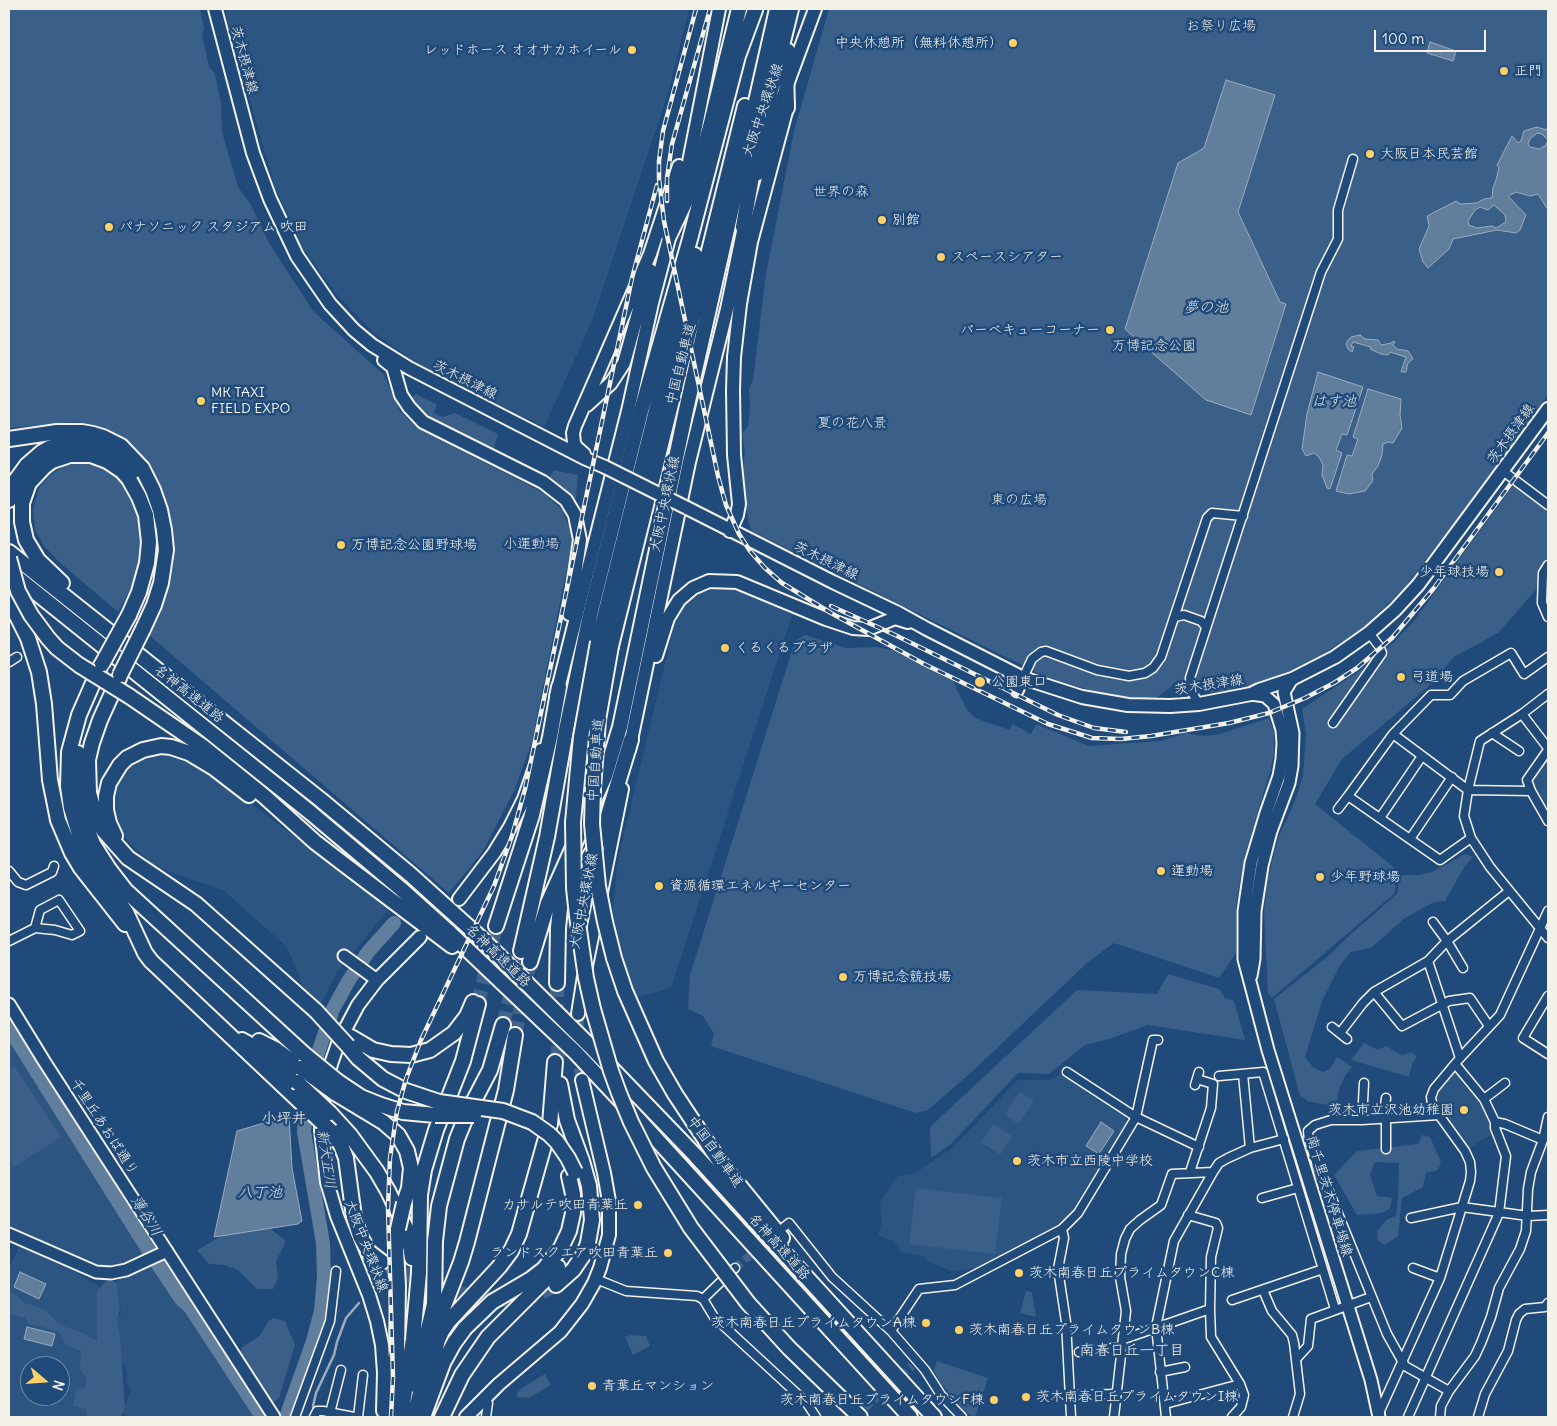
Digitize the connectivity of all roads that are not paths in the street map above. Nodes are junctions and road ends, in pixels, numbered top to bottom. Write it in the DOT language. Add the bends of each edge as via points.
graph roads {
  1 [pos="214,9"];
  2 [pos="719,9"];
  3 [pos="738,9"];
  4 [pos="770,9"];
  5 [pos="777,9"];
  6 [pos="791,9"];
  7 [pos="799,9"];
  8 [pos="815,9"];
  9 [pos="756,10"];
  10 [pos="786,86"];
  11 [pos="704,89"];
  12 [pos="787,108"];
  13 [pos="1353,159"];
  14 [pos="743,227"];
  15 [pos="669,236"];
  16 [pos="372,345"];
  17 [pos="1548,409"];
  18 [pos="581,413"];
  19 [pos="9,439"];
  20 [pos="589,459"];
  21 [pos="1503,471"];
  22 [pos="147,477"];
  23 [pos="9,500"];
  24 [pos="1548,505"];
  25 [pos="1243,516"];
  26 [pos="730,531"];
  27 [pos="9,552"];
  28 [pos="157,557"];
  29 [pos="9,558"];
  30 [pos="1548,565"];
  31 [pos="9,570"];
  32 [pos="9,600"];
  33 [pos="1175,617"];
  34 [pos="1548,617"];
  35 [pos="136,622"];
  36 [pos="1206,627"];
  37 [pos="927,629"];
  38 [pos="1369,633"];
  39 [pos="605,644"];
  40 [pos="17,657"];
  41 [pos="1548,657"];
  42 [pos="9,662"];
  43 [pos="564,664"];
  44 [pos="111,669"];
  45 [pos="1023,678"];
  46 [pos="1292,679"];
  47 [pos="558,687"];
  48 [pos="1017,691"];
  49 [pos="1251,694"];
  50 [pos="1548,694"];
  51 [pos="1199,704"];
  52 [pos="638,710"];
  53 [pos="1522,714"];
  54 [pos="1333,723"];
  55 [pos="1492,733"];
  56 [pos="1393,734"];
  57 [pos="631,740"];
  58 [pos="253,745"];
  59 [pos="1548,749"];
  60 [pos="1519,751"];
  61 [pos="1422,756"];
  62 [pos="1452,777"];
  63 [pos="1468,790"];
  64 [pos="1531,792"];
  65 [pos="1348,796"];
  66 [pos="1338,810"];
  67 [pos="1380,818"];
  68 [pos="1548,821"];
  69 [pos="1471,838"];
  70 [pos="1410,839"];
  71 [pos="315,842"];
  72 [pos="54,866"];
  73 [pos="9,871"];
  74 [pos="162,881"];
  75 [pos="1509,892"];
  76 [pos="459,899"];
  77 [pos="1548,911"];
  78 [pos="1433,922"];
  79 [pos="496,926"];
  80 [pos="35,928"];
  81 [pos="1540,930"];
  82 [pos="420,937"];
  83 [pos="1548,938"];
  84 [pos="9,941"];
  85 [pos="140,941"];
  86 [pos="1447,941"];
  87 [pos="348,959"];
  88 [pos="1428,961"];
  89 [pos="1463,968"];
  90 [pos="377,980"];
  91 [pos="503,983"];
  92 [pos="557,983"];
  93 [pos="1250,983"];
  94 [pos="1374,992"];
  95 [pos="1548,996"];
  96 [pos="9,1004"];
  97 [pos="1442,1005"];
  98 [pos="578,1014"];
  99 [pos="218,1025"];
  100 [pos="503,1025"];
  101 [pos="1489,1026"];
  102 [pos="1332,1028"];
  103 [pos="1340,1033"];
  104 [pos="515,1035"];
  105 [pos="1347,1039"];
  106 [pos="1158,1040"];
  107 [pos="350,1042"];
  108 [pos="1548,1054"];
  109 [pos="1458,1061"];
  110 [pos="1067,1072"];
  111 [pos="1243,1074"];
  112 [pos="1219,1076"];
  113 [pos="1197,1079"];
  114 [pos="582,1080"];
  115 [pos="1505,1083"];
  116 [pos="1364,1084"];
  117 [pos="336,1087"];
  118 [pos="1386,1098"];
  119 [pos="1484,1099"];
  120 [pos="437,1109"];
  121 [pos="1439,1115"];
  122 [pos="1136,1117"];
  123 [pos="1548,1117"];
  124 [pos="1386,1119"];
  125 [pos="1362,1120"];
  126 [pos="1496,1122"];
  127 [pos="1284,1139"];
  128 [pos="1543,1140"];
  129 [pos="1198,1148"];
  130 [pos="1250,1148"];
  131 [pos="1386,1149"];
  132 [pos="1317,1165"];
  133 [pos="1299,1170"];
  134 [pos="1190,1172"];
  135 [pos="1212,1172"];
  136 [pos="572,1174"];
  137 [pos="1298,1188"];
  138 [pos="1262,1198"];
  139 [pos="1462,1207"];
  140 [pos="1499,1213"];
  141 [pos="1188,1215"];
  142 [pos="1548,1215"];
  143 [pos="1528,1216"];
  144 [pos="1411,1218"];
  145 [pos="784,1226"];
  146 [pos="1062,1229"];
  147 [pos="9,1234"];
  148 [pos="158,1256"];
  149 [pos="382,1262"];
  150 [pos="735,1268"];
  151 [pos="1323,1268"];
  152 [pos="1413,1268"];
  153 [pos="336,1271"];
  154 [pos="1440,1278"];
  155 [pos="596,1279"];
  156 [pos="556,1286"];
  157 [pos="1263,1290"];
  158 [pos="1371,1297"];
  159 [pos="703,1299"];
  160 [pos="1232,1300"];
  161 [pos="1347,1306"];
  162 [pos="1547,1306"];
  163 [pos="1210,1309"];
  164 [pos="1335,1310"];
  165 [pos="1156,1328"];
  166 [pos="891,1332"];
  167 [pos="413,1339"];
  168 [pos="1123,1343"];
  169 [pos="1079,1352"];
  170 [pos="1296,1359"];
  171 [pos="1403,1362"];
  172 [pos="1185,1367"];
  173 [pos="341,1370"];
  174 [pos="1160,1372"];
  175 [pos="363,1375"];
  176 [pos="1426,1378"];
  177 [pos="1240,1384"];
  178 [pos="1449,1391"];
  179 [pos="1116,1394"];
  180 [pos="1078,1395"];
  181 [pos="485,1398"];
  182 [pos="1165,1404"];
  183 [pos="330,1414"];
  184 [pos="1378,1416"];
  185 [pos="274,1417"];
  186 [pos="296,1417"];
  187 [pos="314,1417"];
  188 [pos="354,1417"];
  189 [pos="358,1417"];
  190 [pos="383,1417"];
  191 [pos="388,1417"];
  192 [pos="401,1417"];
  193 [pos="406,1417"];
  194 [pos="415,1417"];
  195 [pos="423,1417"];
  196 [pos="442,1417"];
  197 [pos="466,1417"];
  198 [pos="486,1417"];
  199 [pos="816,1417"];
  200 [pos="860,1417"];
  201 [pos="910,1417"];
  202 [pos="934,1417"];
  203 [pos="944,1417"];
  204 [pos="962,1417"];
  205 [pos="1071,1417"];
  206 [pos="1114,1417"];
  207 [pos="1166,1417"];
  208 [pos="1232,1417"];
  209 [pos="1293,1417"];
  210 [pos="1408,1417"];
  211 [pos="1440,1417"];
  212 [pos="1478,1417"];
  1 -- 16 [label="main road, 茨木摂津線" via="253,153 270,199 297,256 330,304"];
  2 -- 11 [label="main road"];
  3 -- 15 [label="highway" via="699,166"];
  4 -- 39 [label="highway, 中国自動車道"];
  5 -- 9 [label="highway" via="688,400 620,727 601,785 525,956 590,615 641,411 738,56"];
  6 -- 14 [label="highway" via="758,143"];
  7 -- 10 [label="highway" via="787,59"];
  8 -- 10 [label="main road, 大阪中央環状線"];
  8 -- 12 [label="main road"];
  9 -- 39 [label="highway, 中国自動車道"];
  10 -- 12 [label="highway"];
  10 -- 14 [label="main road, 大阪中央環状線"];
  11 -- 15 [label="main road"];
  11 -- 18 [label="main road" via="650,254"];
  12 -- 26 [label="main road" via="751,242 740,304 733,390 738,504"];
  13 -- 25 [label="street" via="1338,210 1338,239 1321,272"];
  14 -- 52 [label="main road, 大阪中央環状線" via="727,309 689,462"];
  15 -- 18 [label="main road" via="648,274 624,363 611,383"];
  15 -- 43 [label="main road"];
  16 -- 20 [label="main road, 茨木摂津線" via="414,371"];
  16 -- 43 [label="main road" via="375,354 393,367 401,395 423,422 543,482 571,508 580,540"];
  17 -- 21 [label="main road, 茨木摂津線"];
  18 -- 20 [label="main road" via="573,433 574,443"];
  19 -- 22 [label="highway" via="57,432 93,434 121,446"];
  20 -- 26 [label="main road, 茨木摂津線, bridge"];
  21 -- 24 [label="street"];
  21 -- 38 [label="main road, 茨木摂津線" via="1418,585"];
  22 -- 28 [label="highway" via="158,519"];
  22 -- 35 [label="highway" via="160,510 166,550 154,605"];
  23 -- 28 [label="highway" via="22,472 49,448 66,443 86,443 105,448 125,461 149,498"];
  25 -- 33 [label="street" via="1212,513 1207,518"];
  25 -- 36 [label="street"];
  26 -- 37 [label="main road, 茨木摂津線"];
  27 -- 58 [label="highway, 名神高速道路"];
  28 -- 35 [label="highway" via="149,591"];
  29 -- 71 [label="highway, bridge" via="18,591 48,638 73,661 234,770"];
  30 -- 34 [label="street" via="1543,573 1542,603"];
  31 -- 91 [label="highway, 名神高速道路" via="401,888"];
  32 -- 85 [label="highway" via="28,638 39,672 53,802 65,839 89,881"];
  33 -- 36 [label="street" via="1184,615 1202,621"];
  33 -- 45 [label="street" via="1161,657 1145,673 1129,676 1097,670 1046,651 1032,659"];
  35 -- 44 [label="highway, bridge"];
  35 -- 44 [label="highway, bridge"];
  35 -- 58 [label="highway" via="149,552 148,524 140,497 122,471 107,461 80,454 52,461 36,474 22,503 23,531 38,560 166,666"];
  36 -- 51 [label="street" via="1190,678 1191,691"];
  37 -- 45 [label="main road, 茨木摂津線"];
  37 -- 52 [label="main road" via="895,618 868,629 853,628 736,582 709,581 686,594 673,609"];
  38 -- 46 [label="main road, 茨木摂津線" via="1335,657"];
  38 -- 54 [label="street" via="1382,653"];
  39 -- 200 [label="highway, 中国自動車道, bridge" via="581,737 573,822 577,916 586,978 608,1064 654,1168 691,1228 748,1303"];
  39 -- 203 [label="highway, 中国自動車道, bridge" via="592,788 598,886 614,958 656,1060 696,1129 720,1162 774,1228"];
  40 -- 42 [label="street"];
  41 -- 56 [label="street" via="1524,674 1511,653 1464,680 1450,695 1431,695"];
  43 -- 47 [label="main road"];
  44 -- 74 [label="highway" via="106,706 92,743 89,793 96,817 108,838 128,858"];
  44 -- 85 [label="highway" via="85,699 71,742 67,775 76,827 88,857 126,912"];
  44 -- 117 [label="highway, bridge" via="87,717 78,759 80,806 93,844 126,891"];
  45 -- 48 [label="main road"];
  45 -- 51 [label="main road, 茨木摂津線" via="1082,697 1128,705"];
  46 -- 49 [label="main road, 茨木摂津線"];
  46 -- 93 [label="main road, 南千里茨木停車場線" via="1284,692 1293,733 1292,766 1262,866"];
  47 -- 76 [label="main road" via="539,757 518,814 494,853"];
  47 -- 79 [label="highway" via="532,815"];
  49 -- 51 [label="main road, 茨木摂津線"];
  49 -- 93 [label="main road, 南千里茨木停車場線" via="1265,696 1274,704 1283,743 1279,776 1255,845 1247,886 1244,959"];
  50 -- 53 [label="street"];
  52 -- 57 [label="main road, 大阪中央環状線"];
  53 -- 55 [label="street"];
  53 -- 59 [label="street"];
  55 -- 60 [label="street"];
  55 -- 63 [label="street" via="1480,742"];
  56 -- 61 [label="street"];
  56 -- 65 [label="street"];
  57 -- 92 [label="highway" via="603,832 560,908"];
  57 -- 98 [label="main road, 大阪中央環状線"];
  58 -- 202 [label="highway, 名神高速道路" via="411,875 483,940 695,1155"];
  59 -- 64 [label="street" via="1527,780"];
  61 -- 62 [label="street"];
  61 -- 67 [label="street"];
  62 -- 63 [label="street"];
  62 -- 70 [label="street"];
  63 -- 64 [label="street"];
  63 -- 69 [label="street" via="1464,816"];
  64 -- 68 [label="street"];
  65 -- 66 [label="street"];
  65 -- 67 [label="street"];
  67 -- 70 [label="street"];
  69 -- 70 [label="street" via="1440,860"];
  69 -- 75 [label="street"];
  71 -- 74 [label="highway" via="197,757 171,747 151,748 135,753 115,770 107,789 106,810 108,823 117,840"];
  71 -- 91 [label="highway"];
  72 -- 73 [label="street" via="52,872 26,885 18,882"];
  74 -- 107 [label="highway, bridge" via="196,904"];
  75 -- 81 [label="street"];
  75 -- 86 [label="street"];
  77 -- 81 [label="street"];
  78 -- 86 [label="street"];
  80 -- 80 [label="street" via="72,935 80,931 59,900 40,910"];
  80 -- 84 [label="street"];
  81 -- 83 [label="street"];
  81 -- 101 [label="street" via="1500,1015"];
  82 -- 90 [label="main road, 大阪中央環状線"];
  85 -- 99 [label="highway" via="157,968"];
  86 -- 88 [label="street"];
  86 -- 89 [label="street"];
  87 -- 90 [label="main road"];
  88 -- 94 [label="street"];
  88 -- 97 [label="street"];
  90 -- 190 [label="main road, 大阪中央環状線" via="358,1005 339,1041 324,1093 321,1130 326,1182 369,1295 382,1345"];
  91 -- 201 [label="highway, 名神高速道路" via="638,1118"];
  93 -- 133 [label="main road, 南千里茨木停車場線"];
  94 -- 97 [label="street" via="1402,1026"];
  94 -- 103 [label="street"];
  95 -- 108 [label="street" via="1523,1038"];
  96 -- 148 [label="main road, 千里丘あおば通り"];
  97 -- 101 [label="street" via="1470,998"];
  97 -- 109 [label="street"];
  99 -- 117 [label="highway, bridge" via="270,1046"];
  99 -- 149 [label="highway, bridge" via="341,1144 360,1236 369,1252"];
  99 -- 167 [label="highway, bridge" via="265,1053 297,1082 350,1135 377,1172 406,1228 412,1251"];
  100 -- 193 [label="highway" via="490,1070 465,1119 447,1175 436,1224 434,1304"];
  101 -- 109 [label="street"];
  102 -- 103 [label="street"];
  103 -- 105 [label="street"];
  104 -- 194 [label="highway" via="506,1090 467,1242 435,1332"];
  106 -- 122 [label="street" via="1153,1040"];
  107 -- 120 [label="highway" via="370,1069"];
  107 -- 167 [label="highway" via="391,1054 411,1055 430,1050 454,1034 476,1002 463,1062 424,1170"];
  109 -- 119 [label="street"];
  109 -- 121 [label="street" via="1431,1096"];
  110 -- 122 [label="street"];
  111 -- 112 [label="street"];
  111 -- 127 [label="street" via="1263,1072"];
  111 -- 130 [label="street"];
  113 -- 129 [label="street" via="1213,1084 1211,1108"];
  114 -- 155 [label="main road" via="609,1202 609,1235"];
  115 -- 119 [label="street"];
  116 -- 125 [label="street"];
  117 -- 120 [label="highway" via="403,1112"];
  117 -- 191 [label="highway, bridge" via="391,1129 407,1151 411,1168 396,1250 397,1351"];
  118 -- 124 [label="street"];
  119 -- 126 [label="street"];
  120 -- 136 [label="highway, bridge" via="503,1112 532,1122 556,1142 568,1158"];
  121 -- 124 [label="street"];
  121 -- 139 [label="street" via="1470,1162 1470,1181"];
  122 -- 129 [label="street"];
  122 -- 146 [label="street" via="1078,1213"];
  123 -- 128 [label="street"];
  124 -- 125 [label="street"];
  124 -- 131 [label="street"];
  125 -- 132 [label="street" via="1331,1120 1308,1131"];
  126 -- 128 [label="street"];
  126 -- 140 [label="street" via="1494,1128 1506,1156"];
  127 -- 130 [label="street"];
  127 -- 133 [label="street"];
  128 -- 143 [label="street" via="1531,1172"];
  129 -- 134 [label="street"];
  130 -- 135 [label="street" via="1219,1163"];
  132 -- 133 [label="street"];
  132 -- 158 [label="street"];
  133 -- 137 [label="street"];
  133 -- 161 [label="main road, 南千里茨木停車場線"];
  134 -- 135 [label="street"];
  134 -- 168 [label="street" via="1172,1174 1161,1205 1135,1224 1125,1239 1120,1262 1126,1311"];
  135 -- 141 [label="street"];
  136 -- 195 [label="highway" via="573,1213 561,1248 544,1269 492,1302 465,1328 443,1363"];
  136 -- 196 [label="highway" via="580,1193 581,1212 570,1249 549,1277 483,1343 462,1375"];
  137 -- 138 [label="street"];
  137 -- 151 [label="street"];
  139 -- 140 [label="street"];
  139 -- 144 [label="street"];
  139 -- 154 [label="street"];
  140 -- 143 [label="street"];
  140 -- 176 [label="street"];
  141 -- 163 [label="street" via="1216,1224 1218,1228 1211,1257"];
  141 -- 165 [label="street" via="1174,1241"];
  142 -- 143 [label="street"];
  143 -- 178 [label="street" via="1520,1248 1499,1288 1481,1344"];
  145 -- 166 [label="street" via="789,1223 832,1277"];
  146 -- 166 [label="street" via="955,1285 920,1290"];
  146 -- 205 [label="street" via="1064,1238 1058,1269 1066,1322"];
  147 -- 148 [label="main road" via="96,1272 126,1270"];
  148 -- 185 [label="main road, 千里丘あおば通り"];
  150 -- 159 [label="street"];
  151 -- 157 [label="street"];
  151 -- 164 [label="street"];
  152 -- 154 [label="street"];
  153 -- 186 [label="street" via="330,1321"];
  154 -- 171 [label="street"];
  155 -- 159 [label="street" via="626,1290"];
  155 -- 181 [label="main road" via="560,1332"];
  156 -- 194 [label="highway" via="584,1254 591,1232 592,1209 586,1174 563,1108 557,1063 550,1124 519,1234 499,1267 442,1331"];
  157 -- 160 [label="street"];
  157 -- 170 [label="street" via="1272,1311 1292,1335"];
  158 -- 161 [label="street"];
  158 -- 171 [label="street"];
  159 -- 199 [label="street" via="714,1317 806,1402"];
  161 -- 164 [label="street"];
  161 -- 184 [label="main road, 南千里茨木停車場線" via="1371,1380"];
  162 -- 212 [label="street" via="1519,1314 1508,1350 1485,1394"];
  163 -- 165 [label="street"];
  163 -- 177 [label="street" via="1211,1337"];
  164 -- 170 [label="street" via="1311,1319 1308,1346"];
  165 -- 168 [label="street"];
  165 -- 174 [label="street"];
  166 -- 204 [label="street"];
  167 -- 192 [label="highway"];
  168 -- 169 [label="street"];
  168 -- 179 [label="street"];
  170 -- 209 [label="street" via="1300,1394"];
  171 -- 176 [label="street"];
  171 -- 184 [label="street"];
  172 -- 174 [label="street"];
  173 -- 183 [label="street"];
  174 -- 182 [label="street"];
  175 -- 189 [label="street"];
  176 -- 178 [label="street"];
  176 -- 210 [label="street"];
  177 -- 182 [label="street"];
  177 -- 208 [label="street" via="1244,1395 1241,1407"];
  178 -- 211 [label="street" via="1440,1406"];
  179 -- 180 [label="street"];
  179 -- 206 [label="street"];
  181 -- 197 [label="main road"];
  181 -- 198 [label="street" via="488,1403"];
  182 -- 207 [label="street"];
  183 -- 187 [label="street" via="317,1411"];
  183 -- 188 [label="street"];
}
